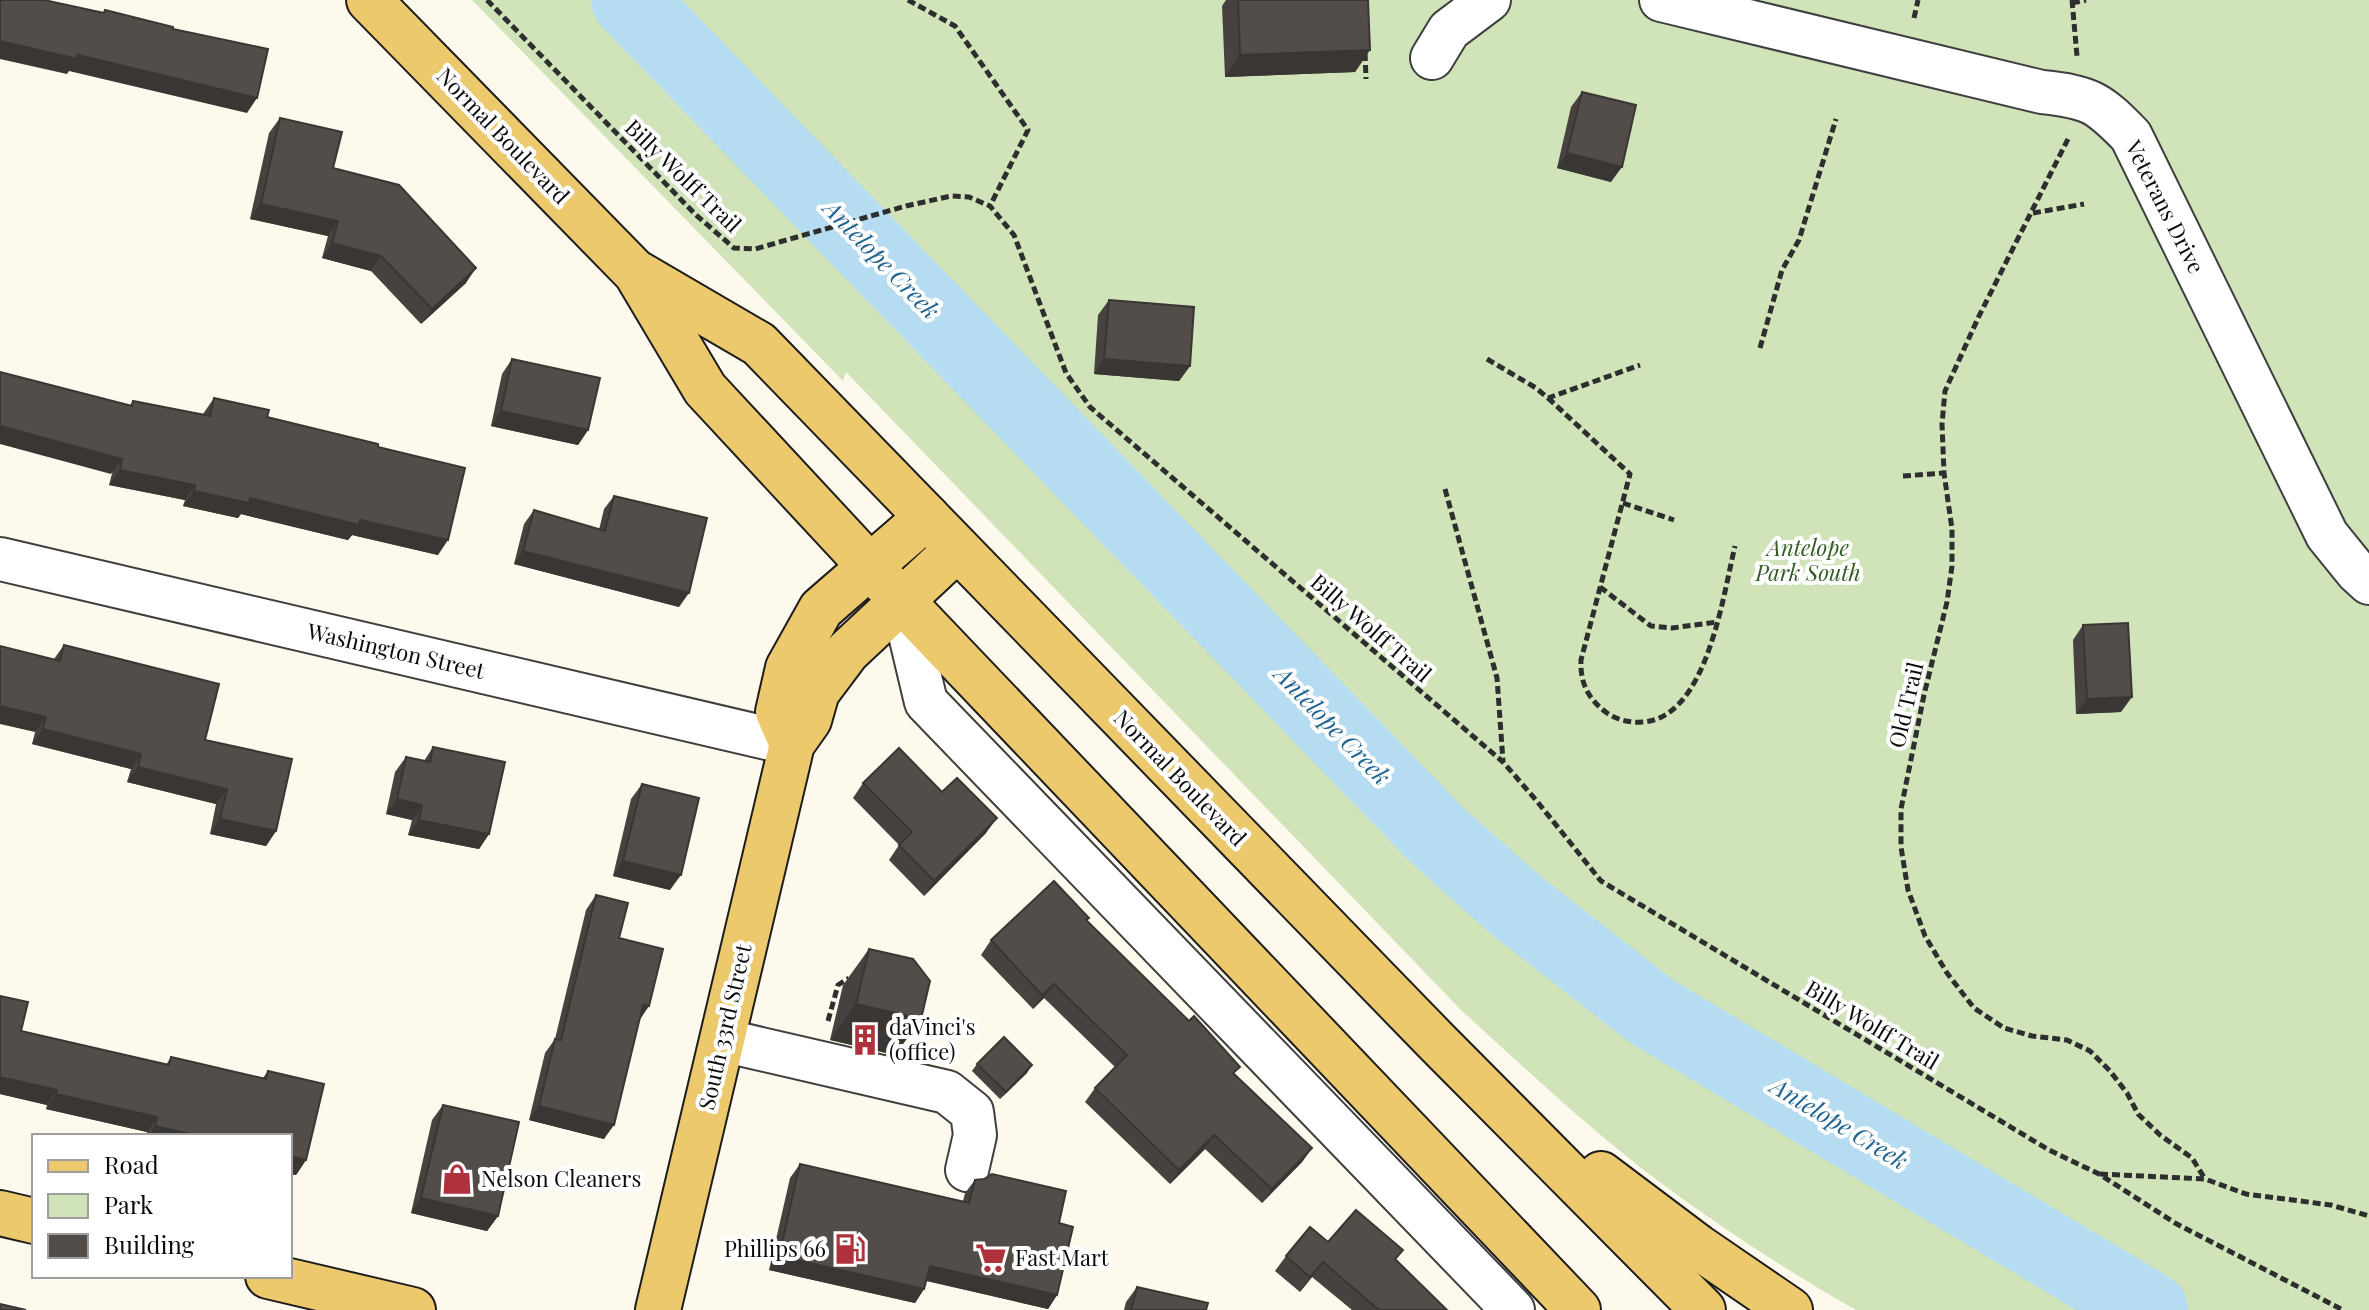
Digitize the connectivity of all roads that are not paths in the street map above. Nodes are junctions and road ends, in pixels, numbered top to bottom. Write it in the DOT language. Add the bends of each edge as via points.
graph roads {
  1 [pos="369,0"];
  2 [pos="1489,0"];
  3 [pos="1661,0"];
  4 [pos="1432,58"];
  5 [pos="636,273"];
  6 [pos="927,517"];
  7 [pos="957,549"];
  8 [pos="0,559"];
  9 [pos="870,567"];
  10 [pos="2369,583"];
  11 [pos="902,601"];
  12 [pos="792,744"];
  13 [pos="1434,1039"];
  14 [pos="722,1040"];
  15 [pos="967,1170"];
  16 [pos="0,1213"];
  17 [pos="32,1221"];
  18 [pos="277,1278"];
  19 [pos="413,1310"];
  20 [pos="658,1310"];
  21 [pos="1513,1310"];
  22 [pos="1578,1310"];
  23 [pos="1703,1310"];
  24 [pos="1790,1310"];
  1 -- 5 [label="main road, Normal Boulevard"];
  2 -- 4 [label="street" via="1449,30"];
  3 -- 10 [label="street, Veterans Drive" via="2077,96 2105,110 2131,136 2327,535"];
  5 -- 6 [label="main road, Normal Boulevard" via="759,344"];
  5 -- 9 [label="main road, Normal Boulevard" via="705,389"];
  6 -- 7 [label="main road, Normal Boulevard"];
  6 -- 9 [label="main road"];
  7 -- 11 [label="main road, South 33rd Street"];
  7 -- 13 [label="main road, Normal Boulevard"];
  8 -- 12 [label="street, Washington Street"];
  9 -- 11 [label="main road, Normal Boulevard"];
  9 -- 12 [label="main road" via="821,609 788,668 778,712"];
  11 -- 12 [label="main road, South 33rd Street" via="831,672"];
  11 -- 21 [label="street" via="926,702"];
  11 -- 22 [label="main road, Normal Boulevard"];
  12 -- 14 [label="main road, South 33rd Street"];
  13 -- 23 [label="main road, Normal Boulevard"];
  13 -- 24 [label="main road" via="1640,1204"];
  14 -- 15 [label="street" via="947,1092 972,1112 975,1135"];
  14 -- 20 [label="main road, South 33rd Street"];
  16 -- 17 [label="main road"];
  18 -- 19 [label="main road"];
}
